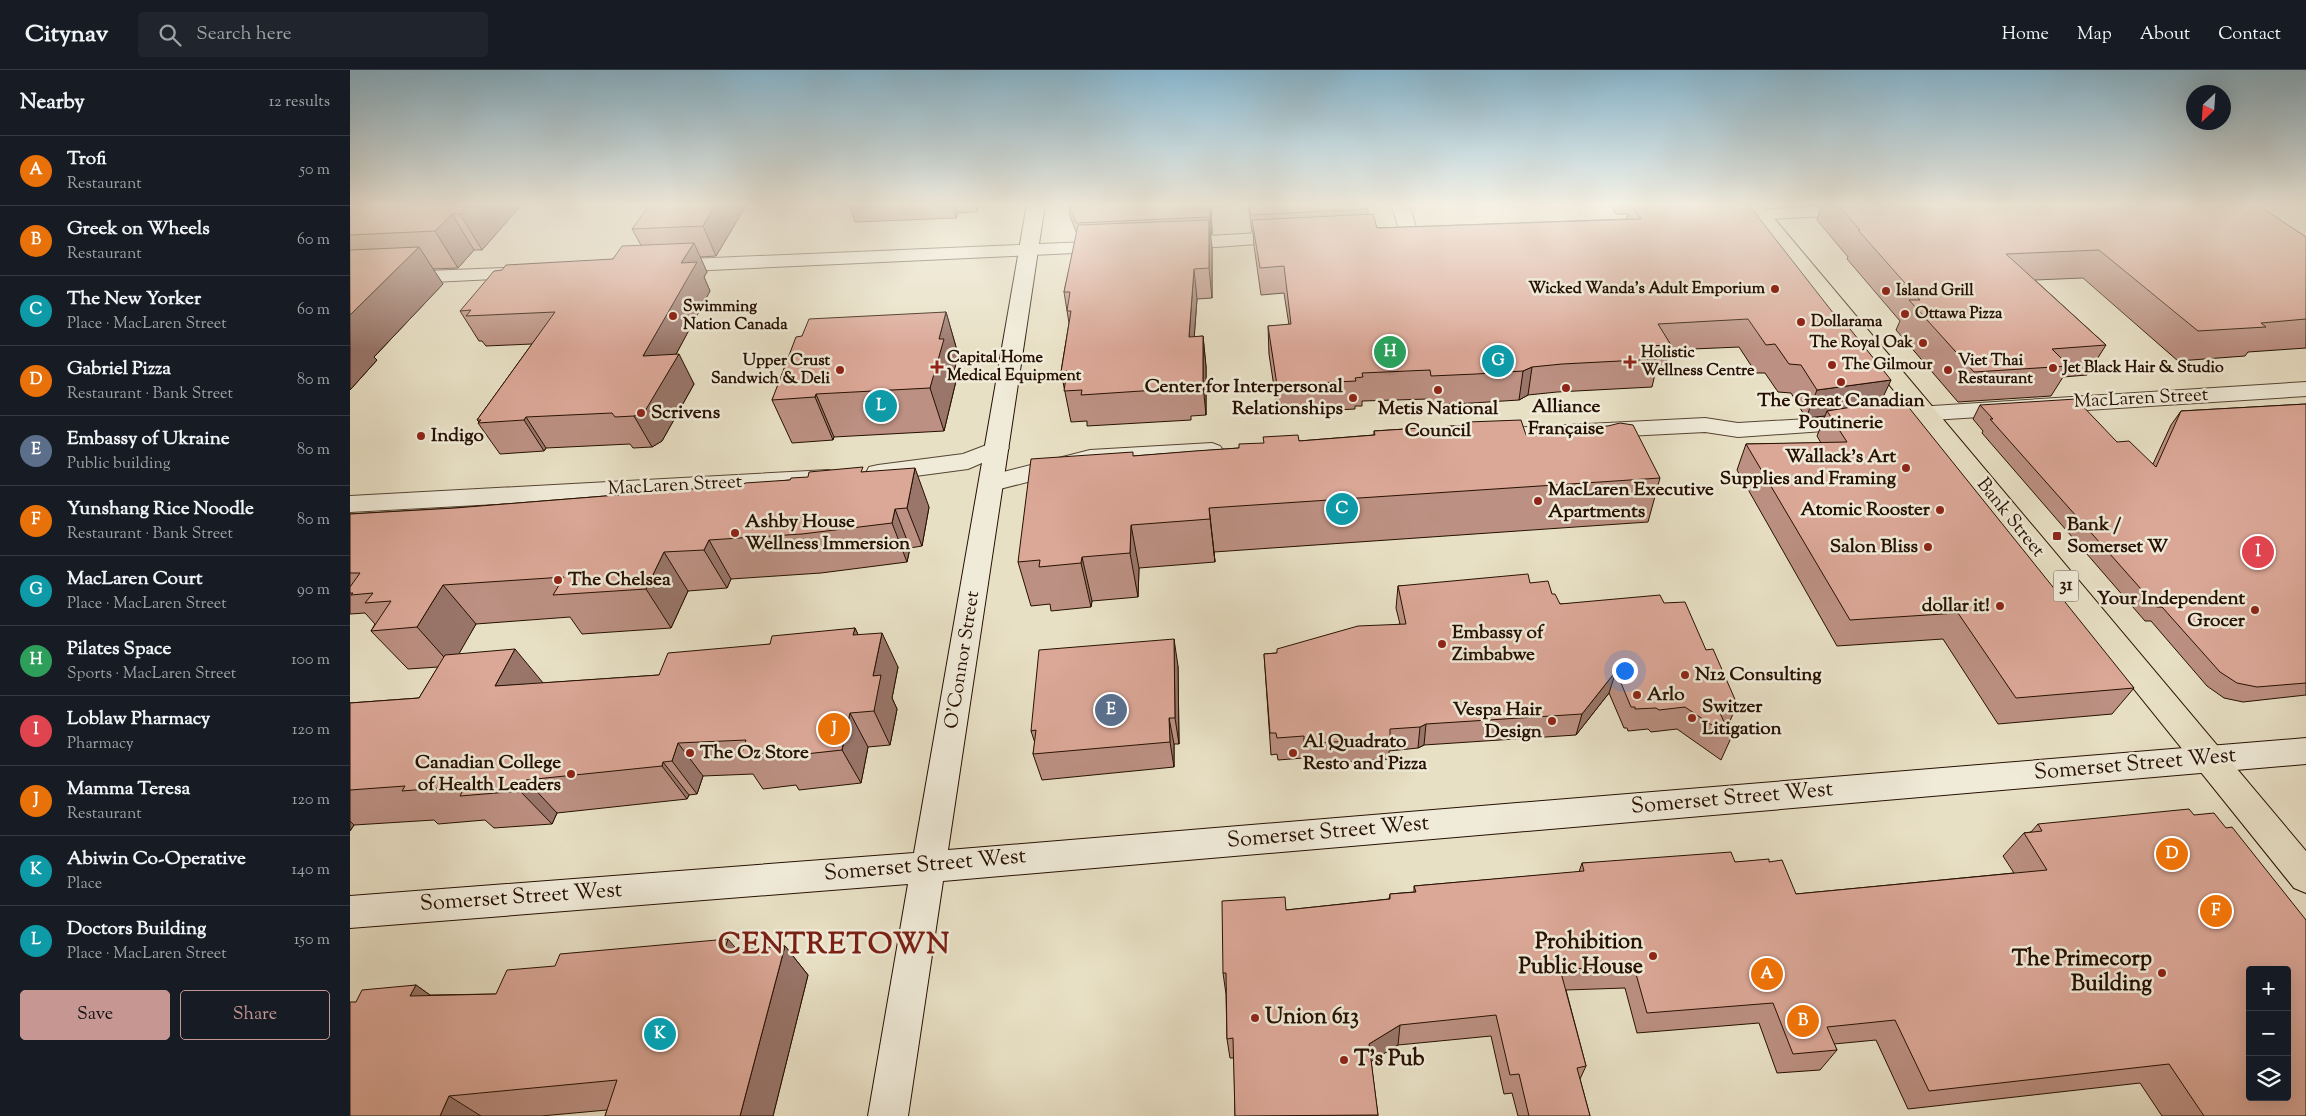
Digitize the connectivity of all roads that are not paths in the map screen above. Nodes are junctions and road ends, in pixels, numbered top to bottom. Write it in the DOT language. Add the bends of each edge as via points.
graph roads {
  1 [pos="985,253"];
  2 [pos="1028,253"];
  3 [pos="1794,253"];
  4 [pos="652,267"];
  5 [pos="542,272"];
  6 [pos="350,280"];
  7 [pos="2306,389"];
  8 [pos="1924,413"];
  9 [pos="1471,437"];
  10 [pos="997,448"];
  11 [pos="1236,450"];
  12 [pos="992,483"];
  13 [pos="350,504"];
  14 [pos="2306,751"];
  15 [pos="2208,759"];
  16 [pos="928,866"];
  17 [pos="2306,877"];
  18 [pos="350,912"];
  19 [pos="888,1116"];
  1 -- 4 [label="street"];
  2 -- 10 [label="street, O'Connor Street"];
  3 -- 8 [label="main road, Bank Street / 31"];
  5 -- 6 [label="street"];
  7 -- 8 [label="street, MacLaren Street"];
  8 -- 9 [label="street, MacLaren Street" via="1885,416 1854,424 1738,430 1705,425"];
  8 -- 15 [label="main road, Bank Street / 31"];
  10 -- 12 [label="street, O'Connor Street"];
  10 -- 13 [label="street, MacLaren Street" via="968,461 852,476"];
  11 -- 12 [label="street" via="1090,458"];
  12 -- 16 [label="street, O'Connor Street"];
  14 -- 15 [label="street, Somerset Street West"];
  15 -- 16 [label="street, Somerset Street West"];
  15 -- 17 [label="main road, Bank Street / 31"];
  16 -- 18 [label="street, Somerset Street West"];
  16 -- 19 [label="street, O'Connor Street"];
}
